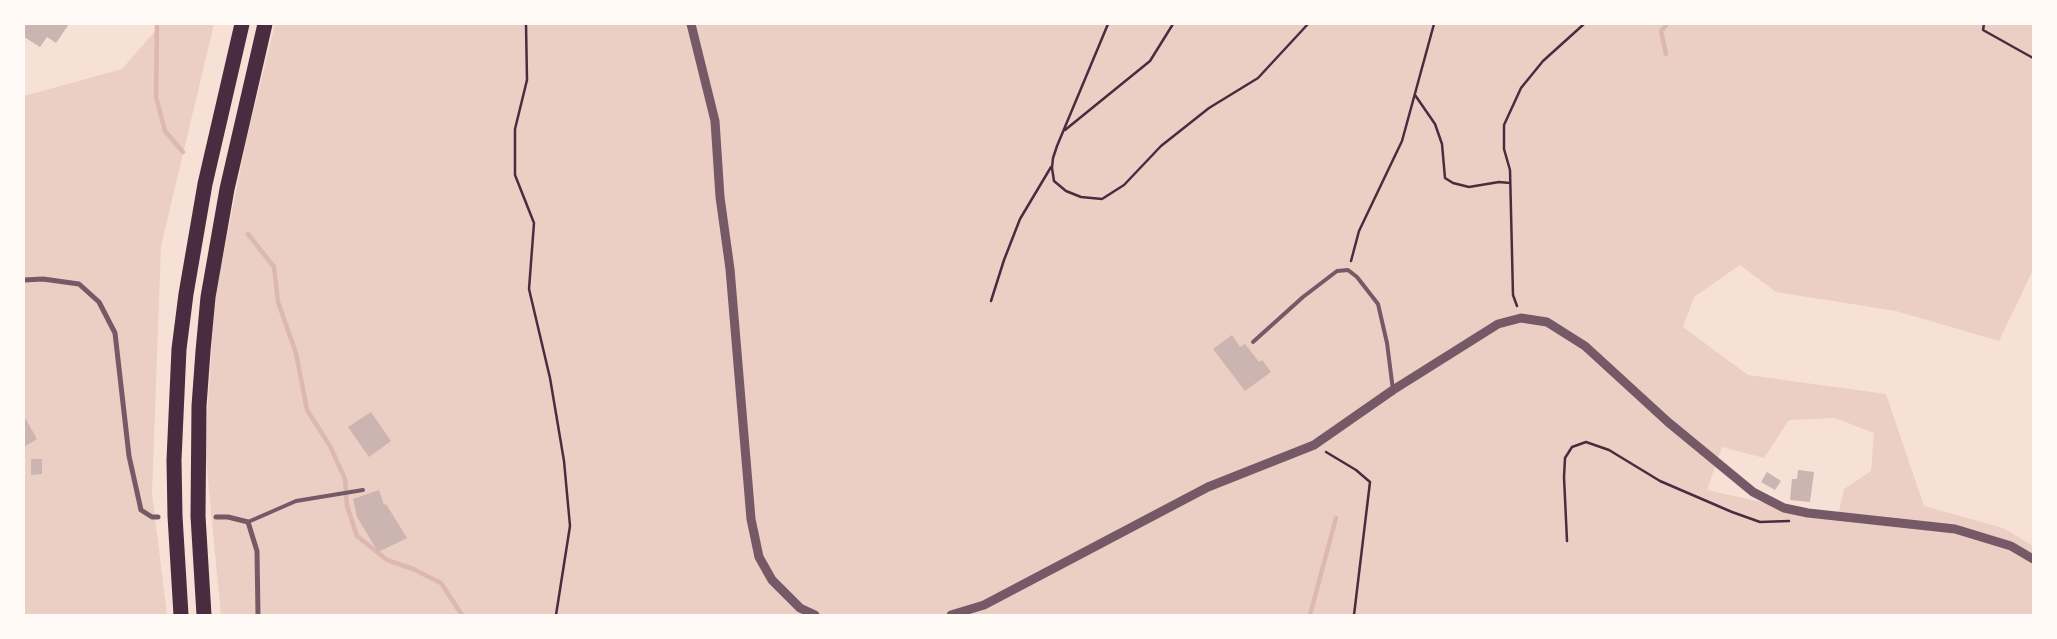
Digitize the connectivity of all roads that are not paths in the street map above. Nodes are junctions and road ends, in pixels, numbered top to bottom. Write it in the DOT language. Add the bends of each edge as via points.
graph roads {
  1 [pos="242,24"];
  2 [pos="265,24"];
  3 [pos="691,24"];
  4 [pos="24,280"];
  5 [pos="1253,342"];
  6 [pos="1393,390"];
  7 [pos="363,490"];
  8 [pos="158,517"];
  9 [pos="216,517"];
  10 [pos="248,522"];
  11 [pos="2011,546"];
  12 [pos="2033,559"];
  13 [pos="2033,565"];
  14 [pos="181,615"];
  15 [pos="204,615"];
  16 [pos="258,615"];
  17 [pos="815,615"];
  18 [pos="951,615"];
  1 -- 14 [label="highway" via="205,184 179,349 174,488"];
  2 -- 15 [label="highway" via="227,188 208,296 197,461"];
  3 -- 17 [label="street" via="715,122 751,519 760,557 772,580 800,608"];
  4 -- 8 [label="street" via="44,278 79,284 99,302 115,333 129,456 141,510"];
  5 -- 6 [label="lane" via="1336,271 1348,270 1378,304"];
  6 -- 11 [label="street" via="1498,324 1521,318 1548,322 1585,346 1668,422 1753,492 1784,508 1955,529"];
  6 -- 18 [label="street" via="1314,444 1208,487 984,605"];
  7 -- 10 [label="lane" via="296,501"];
  9 -- 10 [label="street"];
  10 -- 16 [label="street" via="257,551"];
  11 -- 12 [label="street"];
  11 -- 13 [label="lane"];
}
